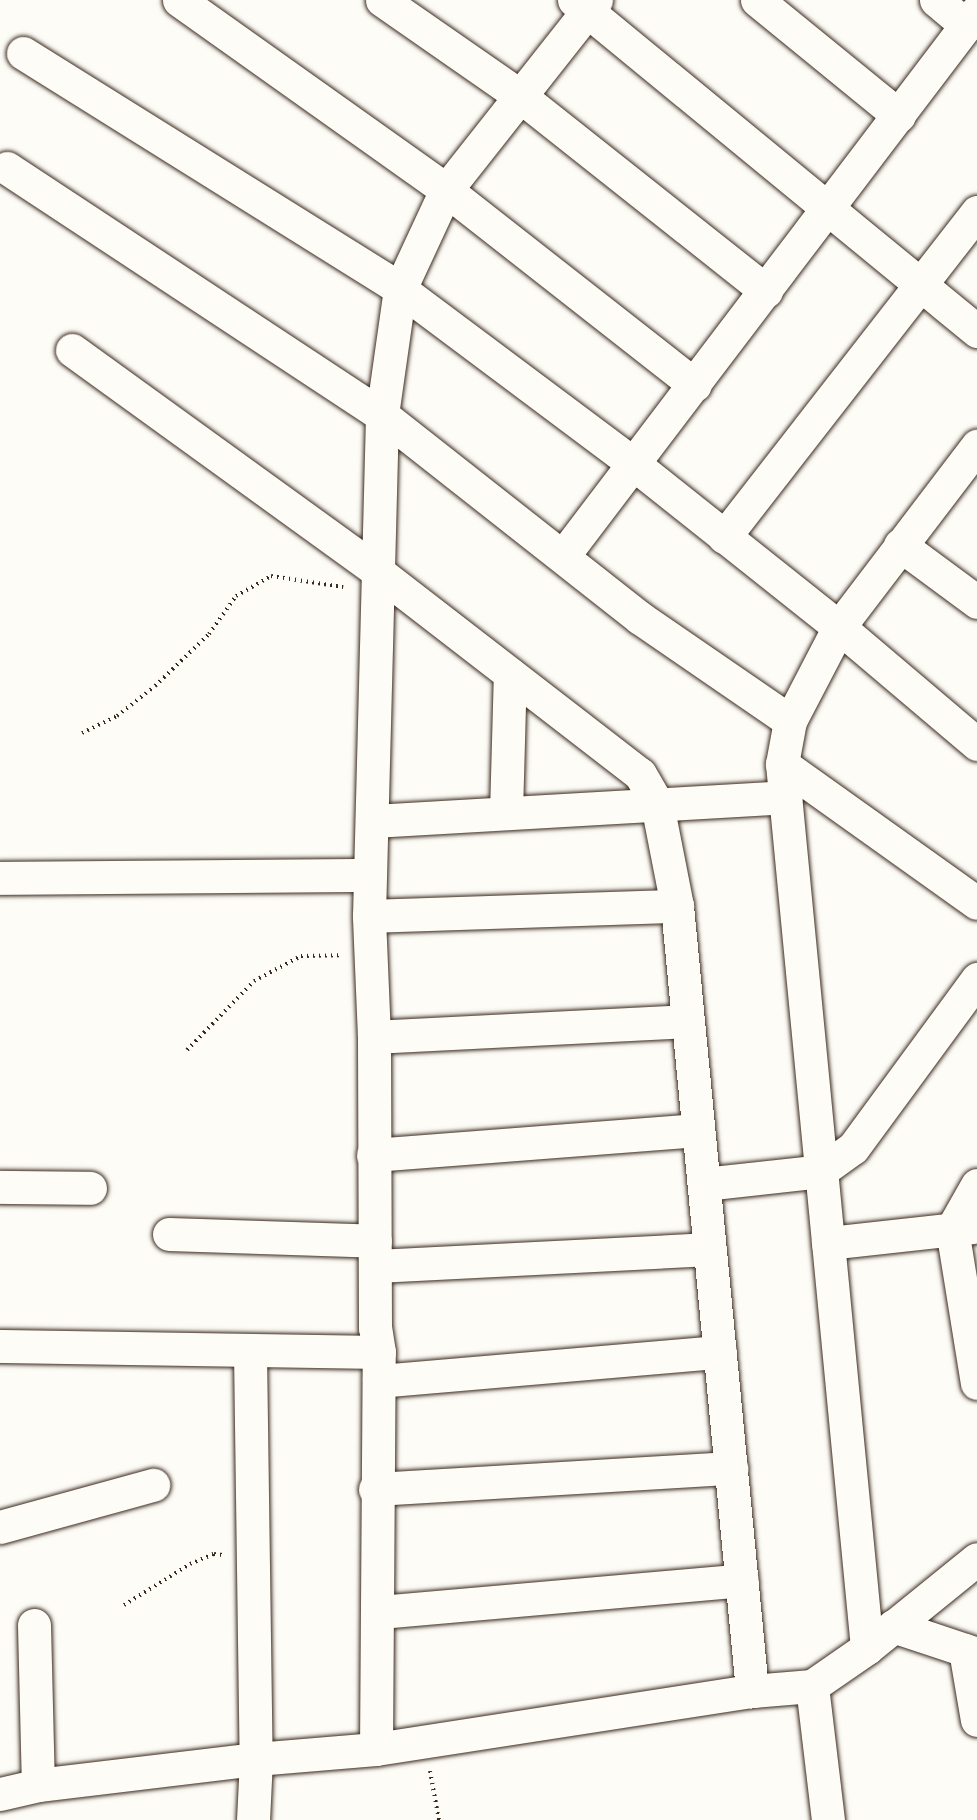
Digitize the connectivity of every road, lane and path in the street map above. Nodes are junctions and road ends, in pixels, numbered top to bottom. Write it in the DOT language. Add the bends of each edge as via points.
graph roads {
  1 [pos="179,0"];
  2 [pos="381,0"];
  3 [pos="757,0"];
  4 [pos="936,0"];
  5 [pos="586,3"];
  6 [pos="972,18"];
  7 [pos="23,53"];
  8 [pos="520,96"];
  9 [pos="899,116"];
  10 [pos="7,168"];
  11 [pos="446,190"];
  12 [pos="830,208"];
  13 [pos="977,212"];
  14 [pos="922,284"];
  15 [pos="400,289"];
  16 [pos="766,291"];
  17 [pos="977,331"];
  18 [pos="72,350"];
  19 [pos="695,385"];
  20 [pos="382,415"];
  21 [pos="975,452"];
  22 [pos="635,465"];
  23 [pos="724,537"];
  24 [pos="900,545"];
  25 [pos="564,556"];
  26 [pos="377,585"];
  27 [pos="977,602"];
  28 [pos="839,627"];
  29 [pos="510,674"];
  30 [pos="789,721"];
  31 [pos="82,733"];
  32 [pos="977,744"];
  33 [pos="782,764"];
  34 [pos="785,797"];
  35 [pos="657,804"];
  36 [pos="506,813"];
  37 [pos="372,821"];
  38 [pos="370,875"];
  39 [pos="0,878"];
  40 [pos="977,903"];
  41 [pos="677,906"];
  42 [pos="369,916"];
  43 [pos="371,954"];
  44 [pos="977,979"];
  45 [pos="688,1021"];
  46 [pos="374,1037"];
  47 [pos="187,1050"];
  48 [pos="698,1130"];
  49 [pos="373,1155"];
  50 [pos="821,1171"];
  51 [pos="704,1184"];
  52 [pos="977,1185"];
  53 [pos="0,1187"];
  54 [pos="90,1188"];
  55 [pos="964,1228"];
  56 [pos="170,1234"];
  57 [pos="828,1243"];
  58 [pos="710,1249"];
  59 [pos="376,1254"];
  60 [pos="0,1346"];
  61 [pos="250,1352"];
  62 [pos="720,1352"];
  63 [pos="379,1366"];
  64 [pos="977,1383"];
  65 [pos="731,1468"];
  66 [pos="153,1485"];
  67 [pos="375,1489"];
  68 [pos="0,1527"];
  69 [pos="253,1559"];
  70 [pos="977,1559"];
  71 [pos="742,1580"];
  72 [pos="124,1605"];
  73 [pos="379,1612"];
  74 [pos="34,1625"];
  75 [pos="893,1626"];
  76 [pos="867,1648"];
  77 [pos="971,1652"];
  78 [pos="812,1686"];
  79 [pos="752,1691"];
  80 [pos="977,1720"];
  81 [pos="425,1742"];
  82 [pos="376,1749"];
  83 [pos="256,1759"];
  84 [pos="38,1785"];
  85 [pos="4,1803"];
  86 [pos="253,1820"];
  87 [pos="439,1820"];
  88 [pos="828,1820"];
  1 -- 11 [label="street"];
  2 -- 8 [label="street"];
  3 -- 9 [label="street"];
  4 -- 6 [label="street"];
  5 -- 8 [label="street"];
  5 -- 12 [label="street"];
  6 -- 9 [label="street"];
  7 -- 15 [label="street"];
  8 -- 11 [label="street"];
  8 -- 16 [label="street"];
  9 -- 12 [label="street"];
  10 -- 20 [label="street"];
  11 -- 15 [label="street"];
  11 -- 19 [label="street"];
  12 -- 14 [label="street"];
  12 -- 16 [label="street"];
  13 -- 14 [label="street"];
  14 -- 17 [label="street"];
  14 -- 23 [label="street"];
  15 -- 20 [label="street"];
  15 -- 22 [label="street"];
  16 -- 19 [label="street"];
  18 -- 26 [label="street"];
  19 -- 22 [label="street"];
  20 -- 25 [label="street"];
  20 -- 26 [label="street"];
  21 -- 24 [label="street"];
  22 -- 23 [label="street"];
  22 -- 25 [label="street"];
  23 -- 28 [label="street"];
  24 -- 27 [label="street"];
  24 -- 28 [label="street"];
  25 -- 30 [label="street" via="640,618"];
  26 -- 29 [label="street"];
  26 -- 31 [label="path" via="271,576 236,596 209,634 155,686 117,716"];
  26 -- 37 [label="street"];
  28 -- 30 [label="street"];
  28 -- 32 [label="street"];
  29 -- 35 [label="street" via="640,774"];
  29 -- 36 [label="street"];
  30 -- 33 [label="street"];
  33 -- 34 [label="street"];
  33 -- 40 [label="street"];
  34 -- 35 [label="street"];
  34 -- 50 [label="street"];
  35 -- 36 [label="street"];
  35 -- 41 [label="street"];
  36 -- 37 [label="street"];
  37 -- 38 [label="street"];
  38 -- 39 [label="street"];
  38 -- 42 [label="street"];
  41 -- 42 [label="street"];
  41 -- 45 [label="street"];
  42 -- 43 [label="street"];
  43 -- 46 [label="street"];
  43 -- 47 [label="path" via="301,956 254,981"];
  44 -- 50 [label="street" via="853,1148"];
  45 -- 46 [label="street"];
  45 -- 48 [label="street"];
  46 -- 49 [label="street"];
  48 -- 49 [label="street"];
  48 -- 51 [label="street"];
  49 -- 59 [label="street"];
  50 -- 51 [label="street"];
  50 -- 57 [label="street"];
  51 -- 58 [label="street"];
  52 -- 55 [label="street"];
  53 -- 54 [label="street"];
  55 -- 57 [label="street"];
  55 -- 64 [label="street"];
  56 -- 59 [label="street"];
  57 -- 76 [label="street"];
  58 -- 59 [label="street"];
  58 -- 62 [label="street"];
  59 -- 63 [label="street"];
  60 -- 61 [label="street"];
  61 -- 63 [label="street"];
  61 -- 69 [label="street"];
  62 -- 63 [label="street"];
  62 -- 65 [label="street"];
  63 -- 67 [label="street"];
  65 -- 67 [label="street"];
  65 -- 71 [label="street"];
  66 -- 68 [label="street"];
  67 -- 73 [label="street"];
  69 -- 72 [label="path" via="214,1554 158,1582"];
  69 -- 83 [label="street"];
  70 -- 75 [label="street"];
  71 -- 73 [label="street"];
  71 -- 79 [label="street"];
  73 -- 82 [label="street"];
  74 -- 84 [label="street"];
  75 -- 76 [label="street"];
  75 -- 77 [label="street"];
  76 -- 78 [label="street"];
  77 -- 80 [label="street"];
  78 -- 79 [label="street"];
  78 -- 88 [label="street"];
  79 -- 81 [label="street"];
  81 -- 82 [label="street"];
  81 -- 87 [label="path"];
  82 -- 83 [label="street"];
  83 -- 84 [label="street"];
  83 -- 86 [label="street"];
  84 -- 85 [label="street"];
}
